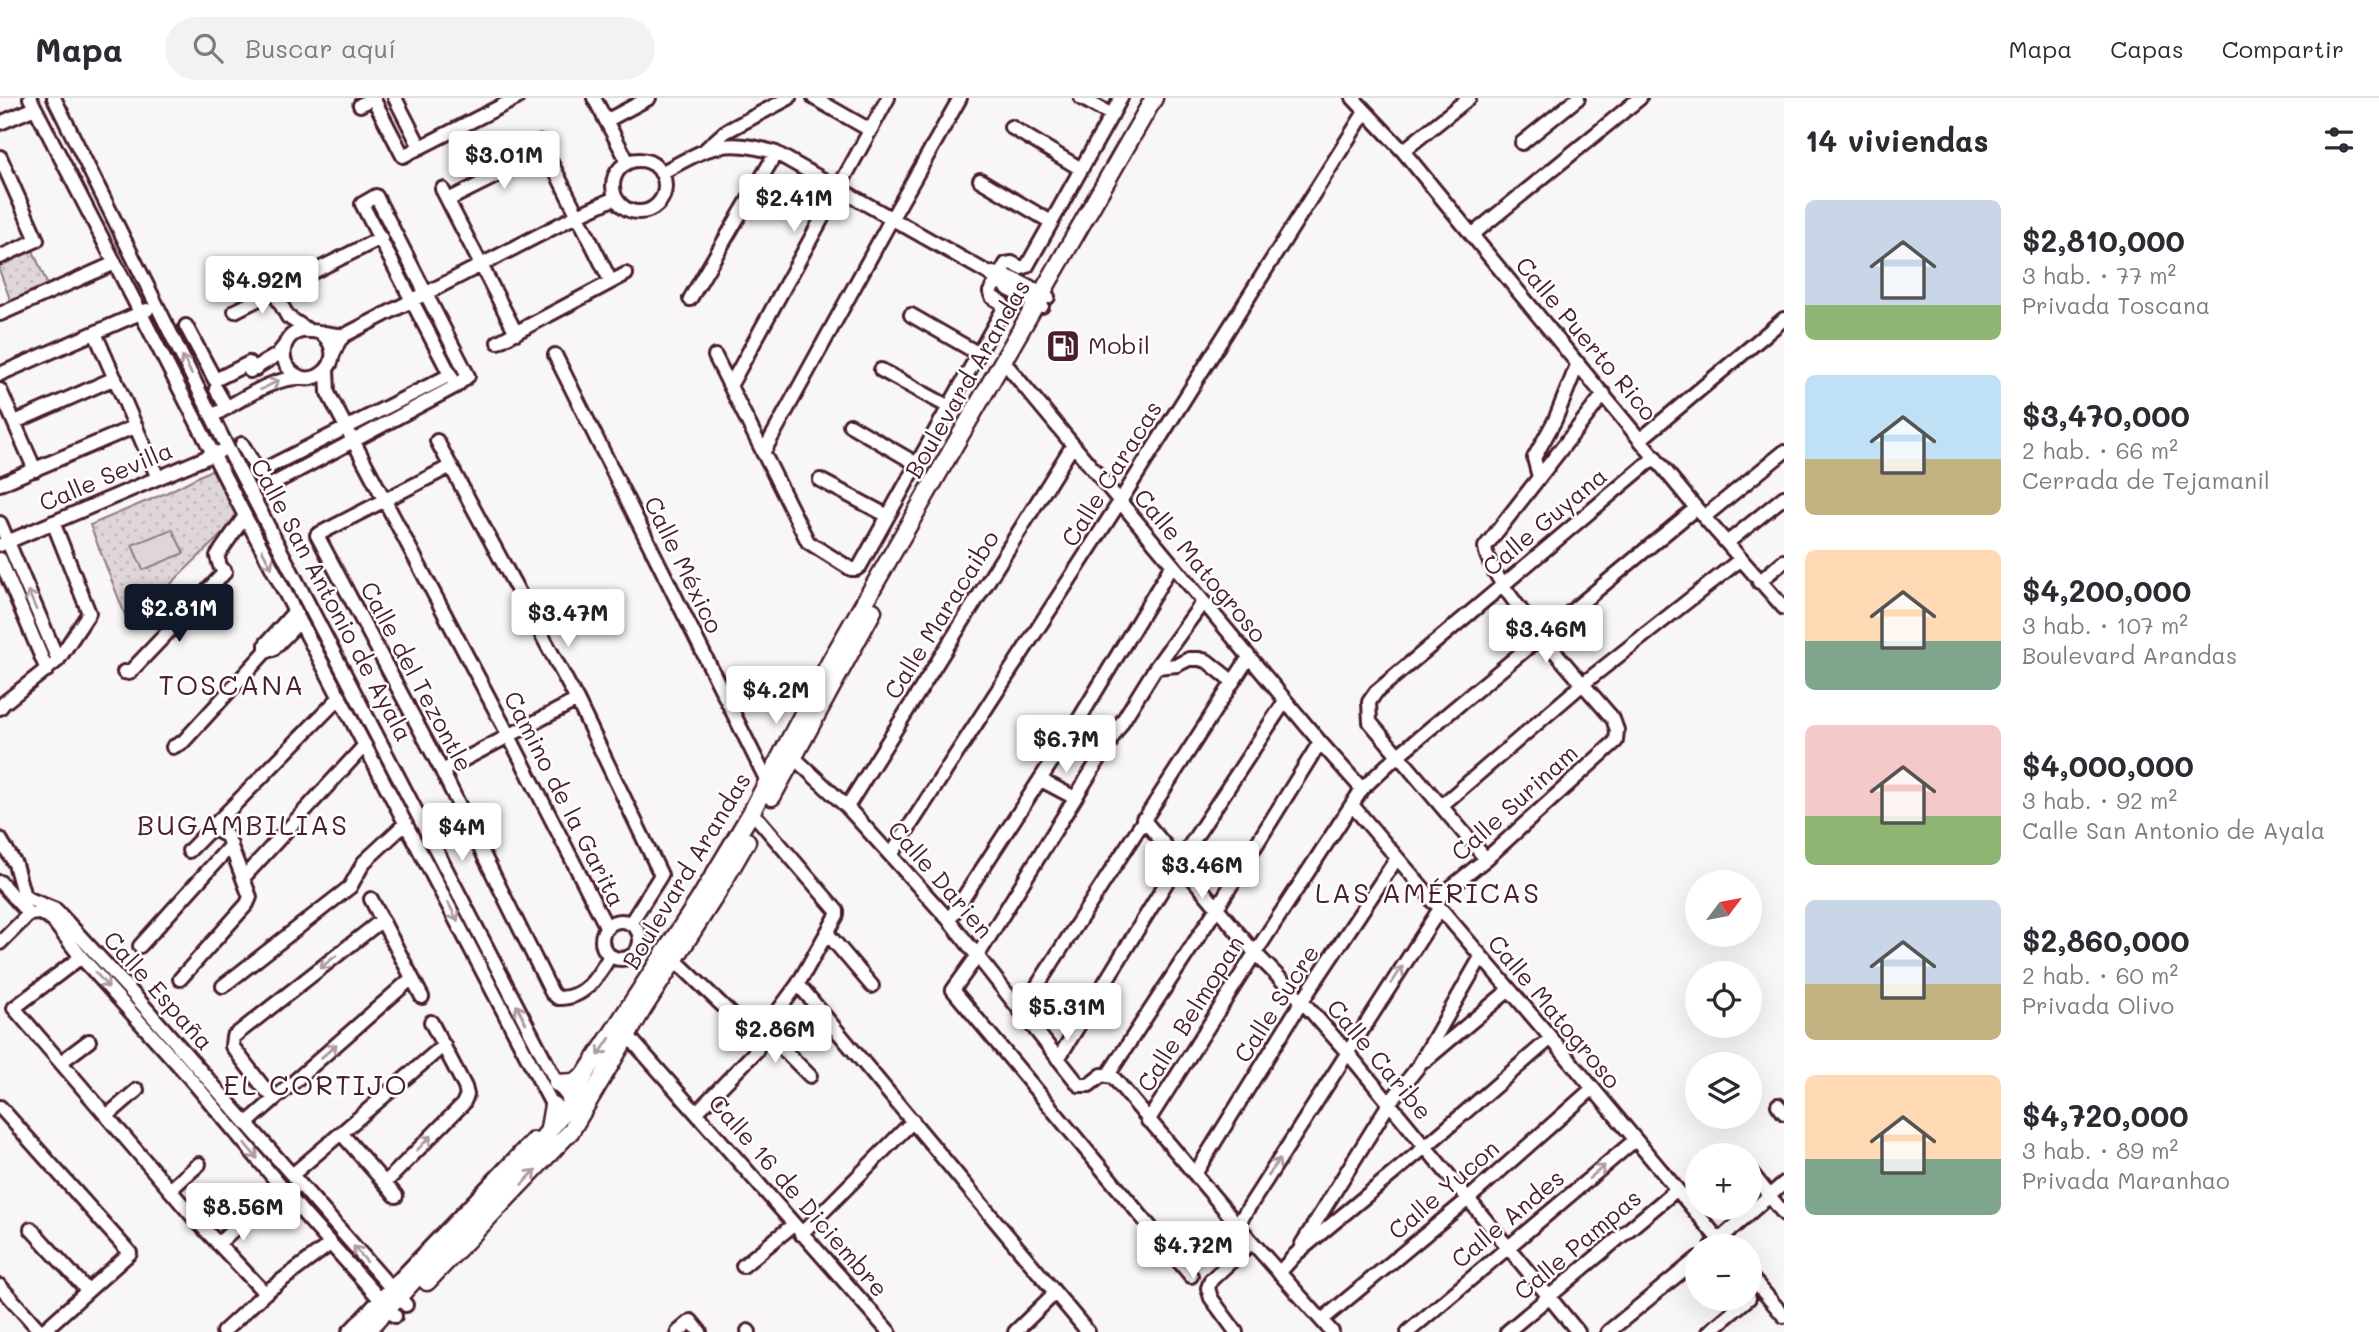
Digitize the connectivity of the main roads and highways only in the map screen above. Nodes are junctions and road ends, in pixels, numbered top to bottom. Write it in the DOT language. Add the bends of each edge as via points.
graph roads {
  1 [pos="1154,98"];
  2 [pos="1160,98"];
  3 [pos="1043,300"];
  4 [pos="837,663"];
  5 [pos="755,817"];
  6 [pos="623,1029"];
  7 [pos="588,1070"];
  8 [pos="557,1083"];
  9 [pos="577,1108"];
  10 [pos="556,1122"];
  11 [pos="518,1168"];
  12 [pos="501,1173"];
  13 [pos="393,1303"];
  14 [pos="366,1332"];
  15 [pos="380,1332"];
  1 -- 3 [label="main road, Boulevard Arandas"];
  2 -- 3 [label="main road, Boulevard Arandas"];
  3 -- 4 [label="main road, Boulevard Arandas"];
  3 -- 4 [label="main road, Boulevard Arandas" via="1009,368"];
  4 -- 5 [label="main road, Boulevard Arandas"];
  5 -- 6 [label="main road, Boulevard Arandas"];
  5 -- 6 [label="main road, Boulevard Arandas" via="717,893"];
  6 -- 7 [label="main road, Boulevard Arandas, one-way"];
  6 -- 9 [label="main road, Boulevard Arandas"];
  7 -- 8 [label="main road" via="575,1082"];
  7 -- 9 [label="main road, Boulevard Arandas"];
  9 -- 10 [label="main road, Boulevard Arandas"];
  10 -- 11 [label="main road, Boulevard Arandas"];
  13 -- 10 [label="main road, Boulevard Arandas, one-way"];
  11 -- 12 [label="main road"];
  11 -- 13 [label="main road, Boulevard Arandas"];
  13 -- 14 [label="main road, Boulevard Arandas"];
  13 -- 15 [label="main road, Boulevard Arandas"];
}
